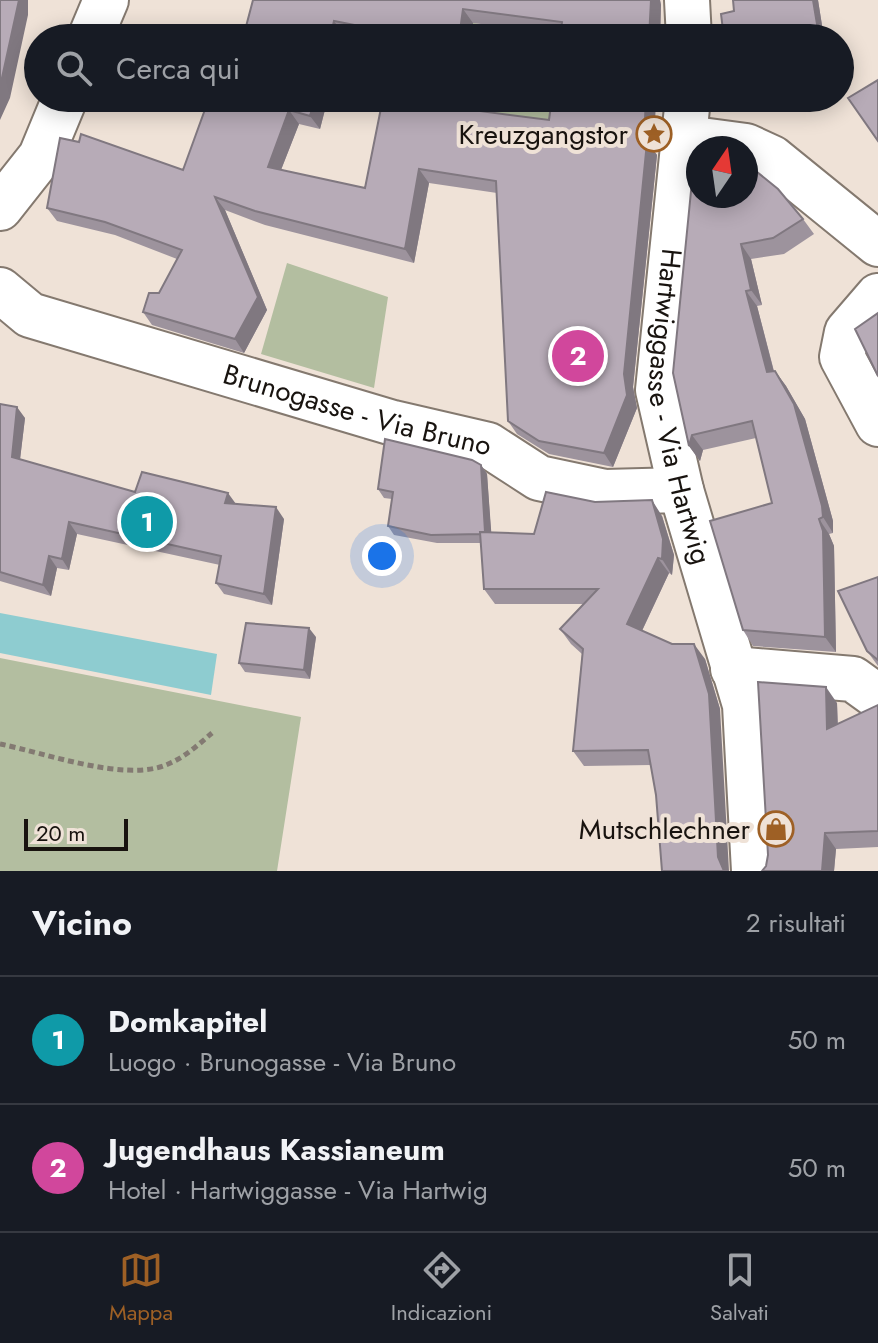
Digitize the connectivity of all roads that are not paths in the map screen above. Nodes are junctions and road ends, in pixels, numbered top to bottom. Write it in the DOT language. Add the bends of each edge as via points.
graph roads {
  1 [pos="106,0"];
  2 [pos="687,0"];
  3 [pos="96,24"];
  4 [pos="688,24"];
  5 [pos="59,112"];
  6 [pos="687,118"];
  7 [pos="0,208"];
  8 [pos="878,244"];
  9 [pos="878,296"];
  10 [pos="15,302"];
  11 [pos="878,424"];
  12 [pos="681,490"];
  13 [pos="733,669"];
  14 [pos="878,697"];
  15 [pos="754,871"];
  1 -- 3 [label="street"];
  2 -- 4 [label="street"];
  5 -- 7 [label="street" via="41,156"];
  6 -- 8 [label="street" via="772,158"];
  6 -- 12 [label="street, Hartwiggasse - Via Hartwig" via="658,390"];
  9 -- 11 [label="street" via="847,332 842,357"];
  10 -- 12 [label="street, Brunogasse - Via Bruno" via="393,423 488,445 539,478 605,492"];
  12 -- 13 [label="street, Hartwiggasse - Via Hartwig"];
  13 -- 14 [label="street" via="853,679"];
  13 -- 15 [label="street, Hartwiggasse - Via Hartwig" via="745,705"];
}
